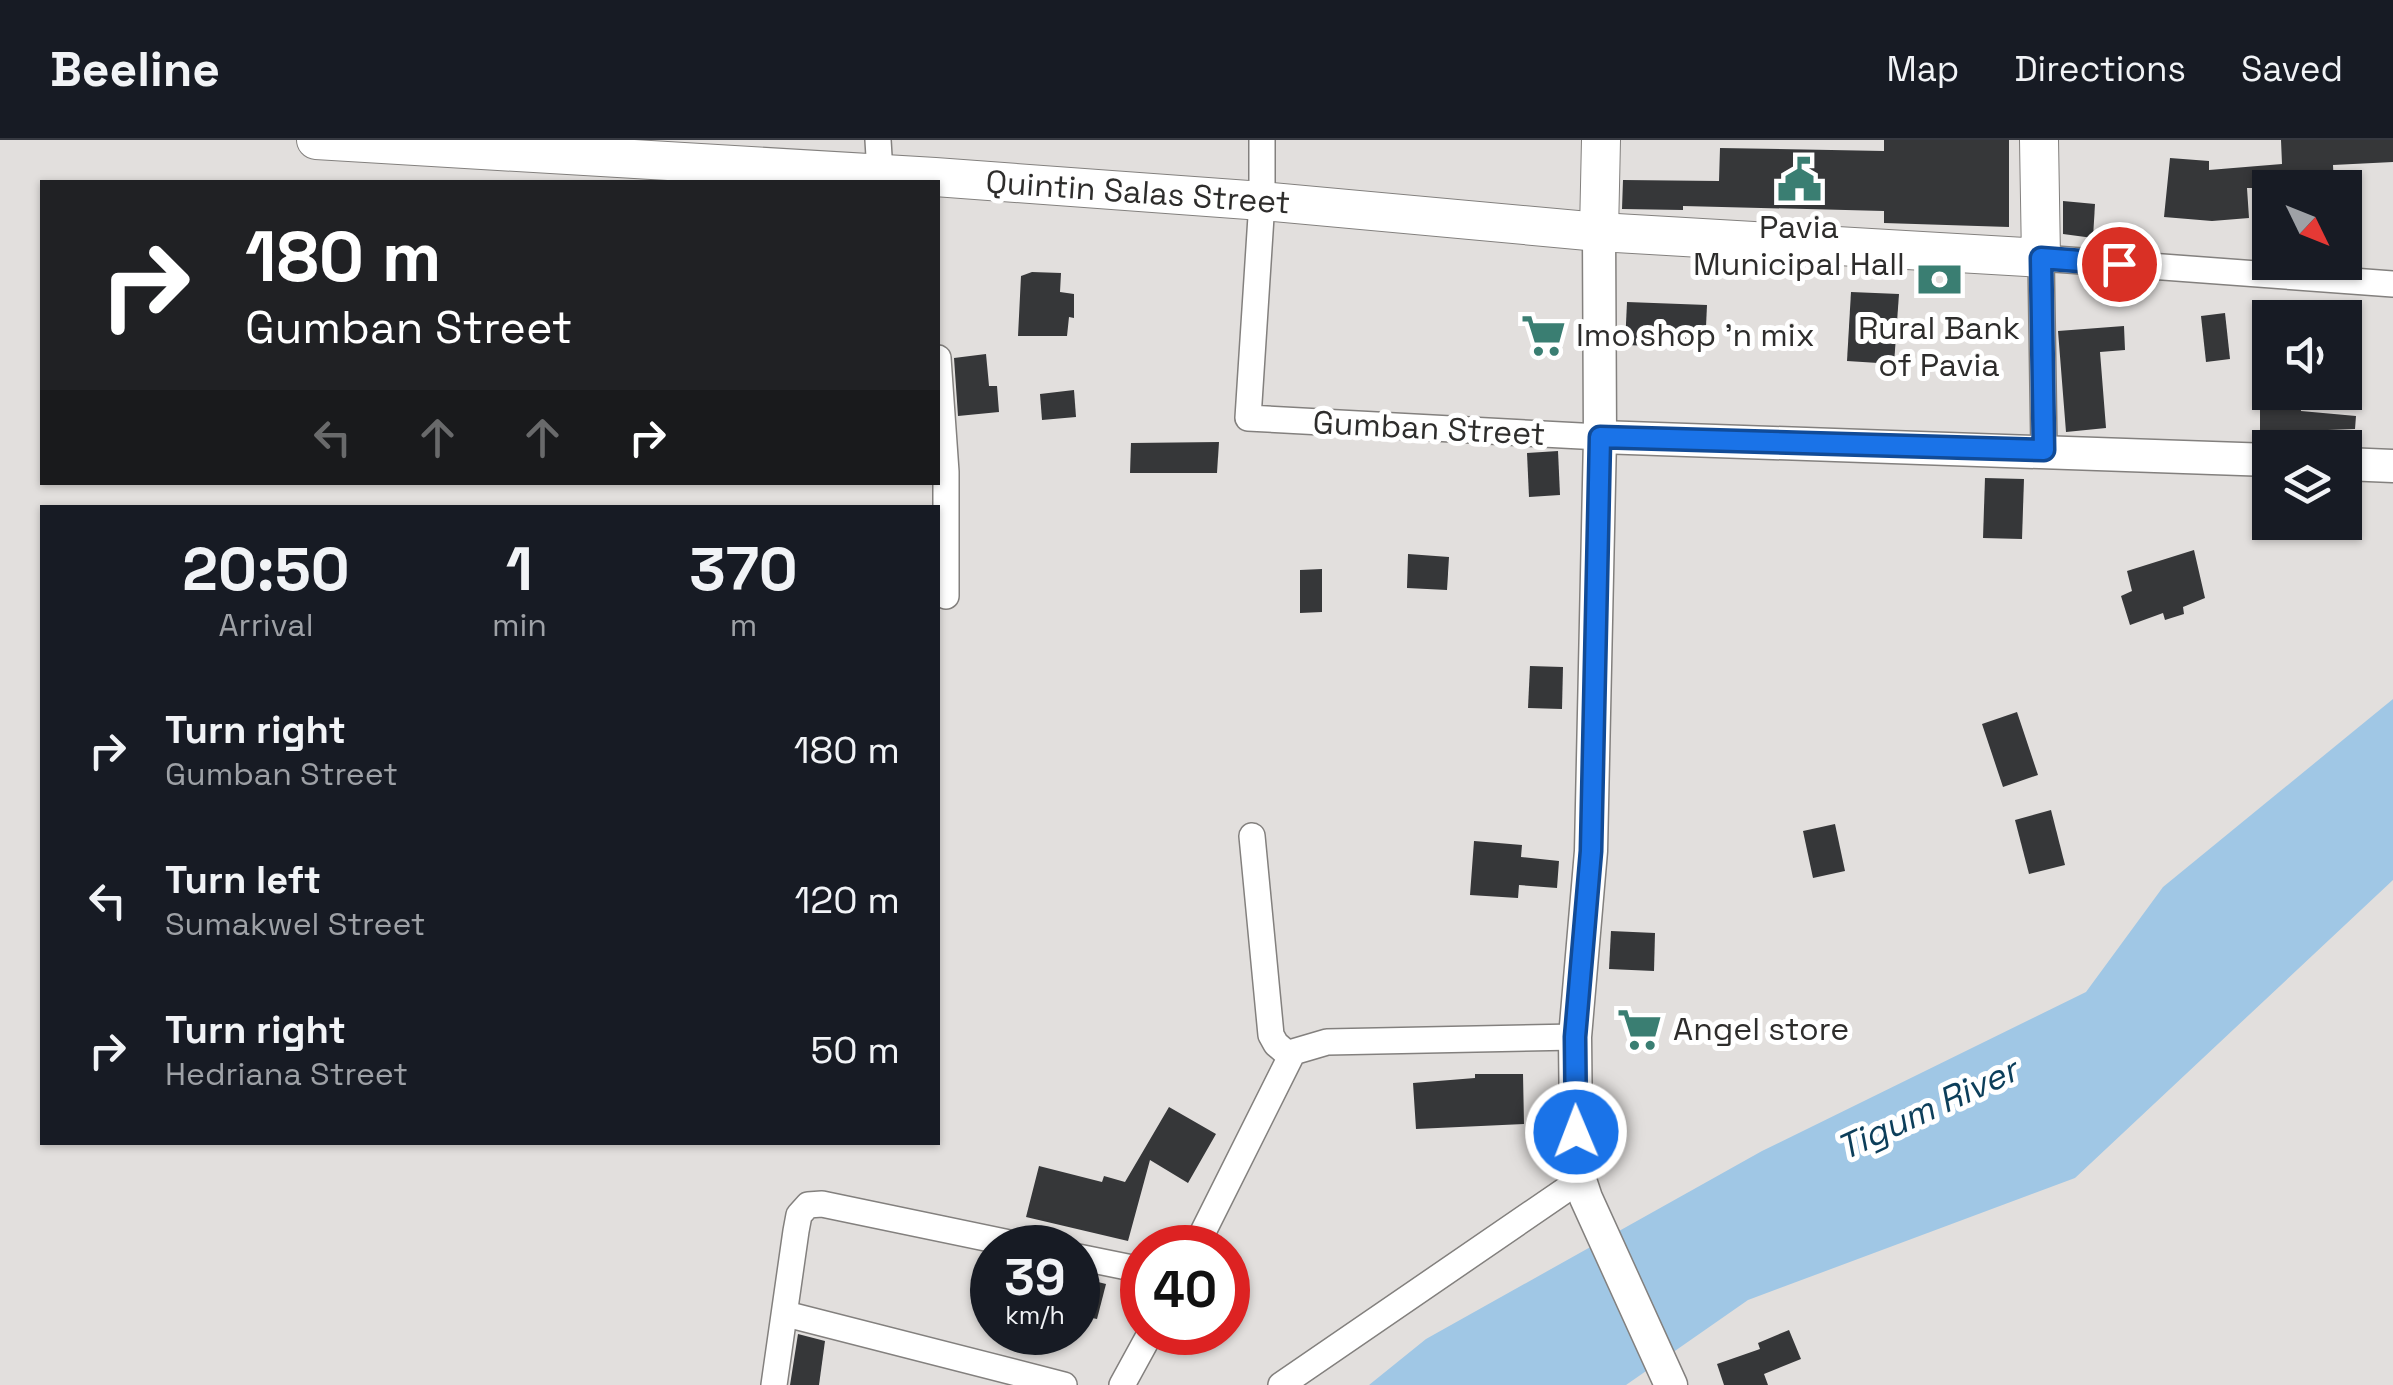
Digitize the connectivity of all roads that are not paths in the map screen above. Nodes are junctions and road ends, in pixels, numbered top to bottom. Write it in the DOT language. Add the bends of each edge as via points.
graph roads {
  1 [pos="316,140"];
  2 [pos="1262,140"];
  3 [pos="1602,140"];
  4 [pos="2039,140"];
  5 [pos="879,157"];
  6 [pos="664,161"];
  7 [pos="828,176"];
  8 [pos="935,180"];
  9 [pos="940,180"];
  10 [pos="1262,201"];
  11 [pos="1600,232"];
  12 [pos="2041,258"];
  13 [pos="2393,284"];
  14 [pos="940,386"];
  15 [pos="1600,437"];
  16 [pos="2044,450"];
  17 [pos="2252,459"];
  18 [pos="2362,465"];
  19 [pos="2393,466"];
  20 [pos="946,596"];
  21 [pos="1252,836"];
  22 [pos="1575,1037"];
  23 [pos="1290,1056"];
  24 [pos="1583,1189"];
  25 [pos="1206,1225"];
  26 [pos="970,1235"];
  27 [pos="786,1314"];
  28 [pos="1138,1355"];
  29 [pos="774,1385"];
  30 [pos="1064,1385"];
  31 [pos="1122,1385"];
  32 [pos="1281,1385"];
  33 [pos="1671,1385"];
  1 -- 6 [label="main road, Quintin Salas Street"];
  2 -- 10 [label="street"];
  3 -- 11 [label="main road"];
  4 -- 12 [label="main road"];
  5 -- 7 [label="main road, Quintin Salas Street"];
  5 -- 8 [label="main road, Quintin Salas Street"];
  6 -- 7 [label="main road, Quintin Salas Street"];
  9 -- 10 [label="main road, Quintin Salas Street"];
  10 -- 11 [label="main road, Quintin Salas Street"];
  10 -- 15 [label="street, Gumban Street" via="1248,418"];
  11 -- 12 [label="main road, Quintin Salas Street"];
  11 -- 15 [label="street"];
  12 -- 13 [label="street"];
  12 -- 16 [label="street"];
  14 -- 20 [label="street"];
  15 -- 16 [label="street, Gumban Street"];
  15 -- 22 [label="street" via="1591,851"];
  16 -- 17 [label="street, Gumban Street"];
  18 -- 19 [label="street"];
  21 -- 23 [label="street" via="1270,1034"];
  22 -- 23 [label="street" via="1327,1042"];
  22 -- 24 [label="street"];
  23 -- 25 [label="street"];
  24 -- 32 [label="street"];
  24 -- 33 [label="street"];
  26 -- 27 [label="street" via="808,1206 799,1215"];
  27 -- 29 [label="street"];
  27 -- 30 [label="street"];
  28 -- 31 [label="street"];
}
